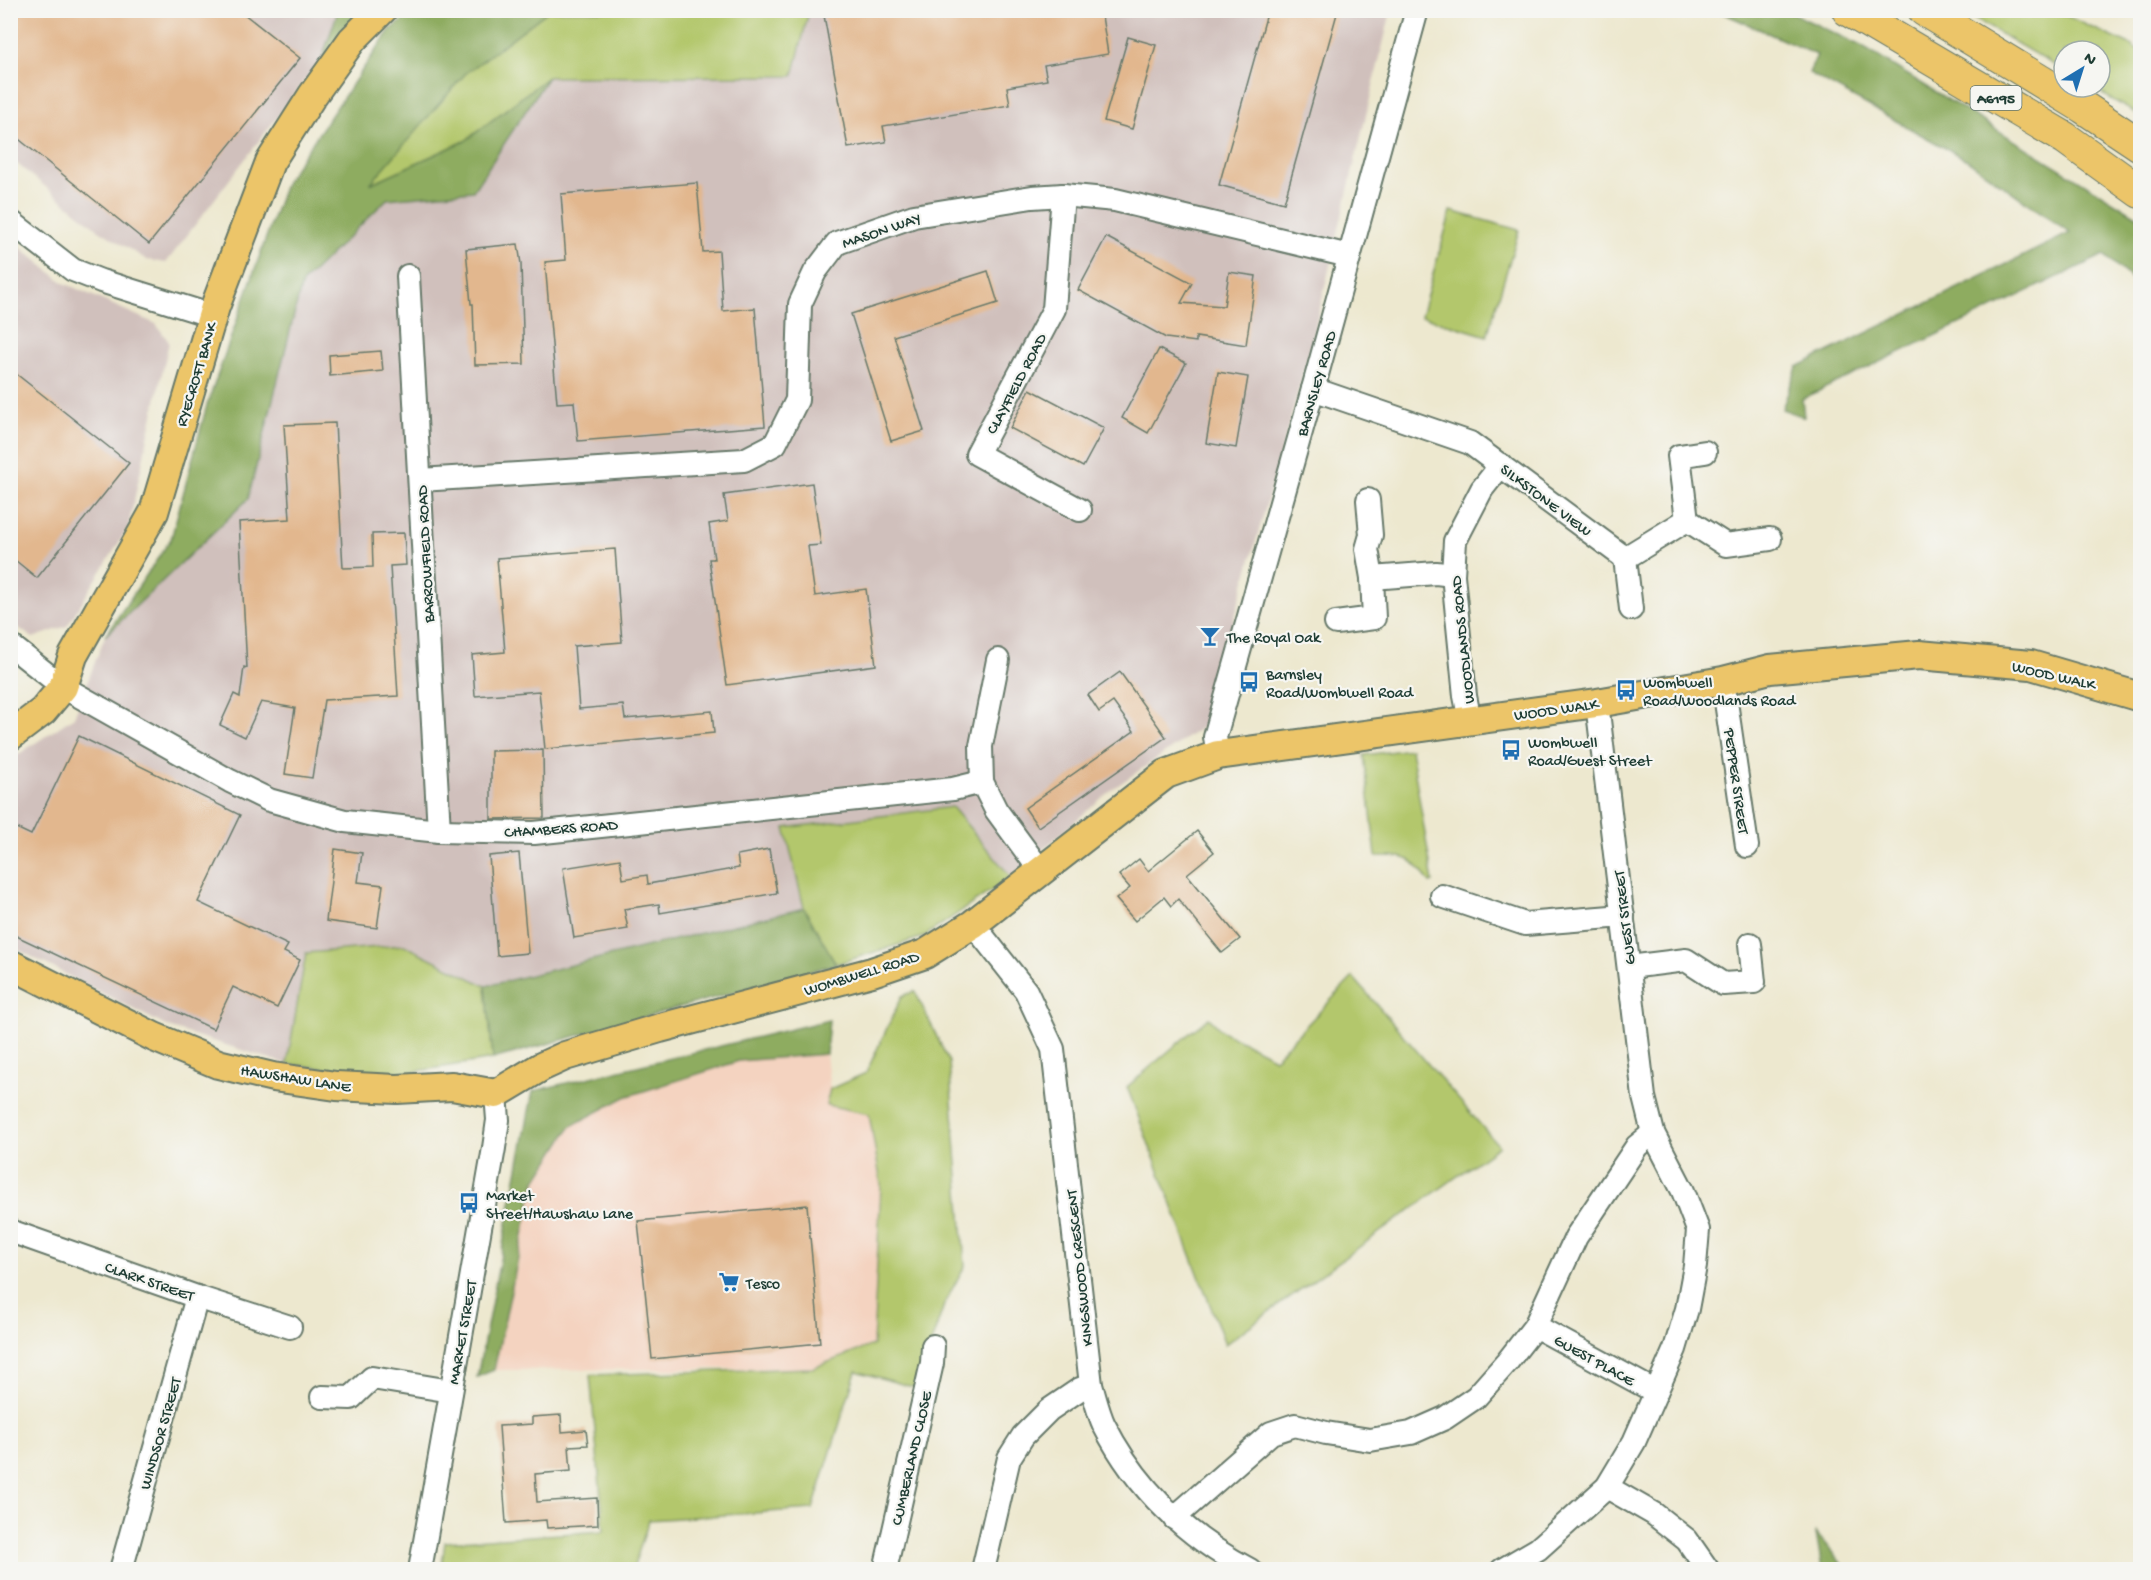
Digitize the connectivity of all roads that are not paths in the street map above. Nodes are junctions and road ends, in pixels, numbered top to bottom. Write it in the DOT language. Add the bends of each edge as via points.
graph roads {
  1 [pos="382,10"];
  2 [pos="1417,10"];
  3 [pos="1848,10"];
  4 [pos="1924,10"];
  5 [pos="2140,145"];
  6 [pos="2140,192"];
  7 [pos="1063,195"];
  8 [pos="10,221"];
  9 [pos="1349,256"];
  10 [pos="408,276"];
  11 [pos="213,316"];
  12 [pos="1313,389"];
  13 [pos="1705,452"];
  14 [pos="1501,465"];
  15 [pos="420,480"];
  16 [pos="1368,500"];
  17 [pos="1080,510"];
  18 [pos="1687,520"];
  19 [pos="1770,539"];
  20 [pos="1625,558"];
  21 [pos="1452,575"];
  22 [pos="1372,578"];
  23 [pos="1631,609"];
  24 [pos="1336,623"];
  25 [pos="10,645"];
  26 [pos="998,660"];
  27 [pos="1724,681"];
  28 [pos="63,687"];
  29 [pos="2140,697"];
  30 [pos="1597,703"];
  31 [pos="1470,721"];
  32 [pos="10,736"];
  33 [pos="1218,755"];
  34 [pos="982,782"];
  35 [pos="439,831"];
  36 [pos="1748,846"];
  37 [pos="1041,870"];
  38 [pos="1442,896"];
  39 [pos="1623,916"];
  40 [pos="973,924"];
  41 [pos="1750,944"];
  42 [pos="10,964"];
  43 [pos="1629,967"];
  44 [pos="496,1094"];
  45 [pos="1653,1133"];
  46 [pos="10,1231"];
  47 [pos="197,1297"];
  48 [pos="1535,1326"];
  49 [pos="290,1327"];
  50 [pos="933,1346"];
  51 [pos="1091,1385"];
  52 [pos="451,1391"];
  53 [pos="1656,1392"];
  54 [pos="322,1397"];
  55 [pos="1607,1487"];
  56 [pos="1174,1518"];
  57 [pos="122,1569"];
  58 [pos="420,1569"];
  59 [pos="885,1569"];
  60 [pos="983,1569"];
  61 [pos="1250,1569"];
  62 [pos="1502,1569"];
  63 [pos="1708,1569"];
  1 -- 11 [label="main road, RYECROFT BANK" via="352,40 270,162"];
  2 -- 9 [label="street, BARNSLEY ROAD"];
  3 -- 6 [label="highway, A6195" via="2065,138"];
  4 -- 5 [label="highway, A6195"];
  7 -- 9 [label="street, MASON WAY" via="1134,204"];
  7 -- 15 [label="street, MASON WAY" via="914,216 837,243 815,272 800,304 797,400 775,444 744,460"];
  7 -- 17 [label="street, CLAYFIELD ROAD" via="1054,309 977,454"];
  8 -- 11 [label="street" via="72,270"];
  9 -- 12 [label="street, BARNSLEY ROAD"];
  10 -- 15 [label="street, BARROWFIELD ROAD"];
  11 -- 28 [label="main road, RYECROFT BANK" via="154,512 74,656"];
  12 -- 14 [label="street, SILKSTONE VIEW" via="1470,443"];
  12 -- 33 [label="street, BARNSLEY ROAD" via="1215,737"];
  13 -- 18 [label="street" via="1679,456"];
  14 -- 20 [label="street, SILKSTONE VIEW"];
  14 -- 21 [label="street, WOODLANDS ROAD" via="1482,489 1455,541"];
  15 -- 35 [label="street, BARROWFIELD ROAD"];
  16 -- 22 [label="street" via="1371,535 1366,549"];
  18 -- 19 [label="street" via="1726,545"];
  18 -- 20 [label="street"];
  20 -- 23 [label="street"];
  21 -- 22 [label="street"];
  21 -- 31 [label="street, WOODLANDS ROAD"];
  22 -- 24 [label="street" via="1374,618"];
  25 -- 28 [label="street, CHAMBERS ROAD"];
  26 -- 34 [label="street" via="981,746"];
  27 -- 29 [label="main road, WOOD WALK" via="1770,669 1919,655 2031,665"];
  27 -- 30 [label="main road, WOOD WALK"];
  27 -- 36 [label="street, PEPPER STREET"];
  28 -- 32 [label="main road, RYECROFT BANK" via="43,711"];
  28 -- 35 [label="street, CHAMBERS ROAD" via="269,800 345,821"];
  30 -- 31 [label="main road, WOOD WALK"];
  30 -- 39 [label="street, GUEST STREET"];
  31 -- 33 [label="main road, WOOD WALK"];
  33 -- 37 [label="main road, WOMBWELL ROAD" via="1166,774"];
  34 -- 35 [label="street, CHAMBERS ROAD" via="953,789 534,832"];
  34 -- 37 [label="street" via="996,810"];
  37 -- 40 [label="main road, WOMBWELL ROAD"];
  38 -- 39 [label="street" via="1525,924"];
  39 -- 43 [label="street, GUEST STREET"];
  40 -- 44 [label="main road, WOMBWELL ROAD" via="925,954 872,972 565,1056"];
  40 -- 51 [label="street, KINGSWOOD CRESCENT" via="1026,991 1053,1049"];
  41 -- 43 [label="street" via="1754,982 1749,984 1723,984 1686,960"];
  42 -- 44 [label="main road, HAWSHAW LANE" via="154,1037 218,1064 336,1086 452,1086"];
  43 -- 45 [label="street, GUEST STREET" via="1644,1097"];
  44 -- 52 [label="street, MARKET STREET" via="494,1148"];
  45 -- 48 [label="street" via="1637,1146 1576,1237"];
  45 -- 53 [label="street, GUEST STREET" via="1698,1230 1687,1309"];
  46 -- 47 [label="street, CLARK STREET"];
  47 -- 49 [label="street, CLARK STREET"];
  47 -- 57 [label="street, WINDSOR STREET"];
  48 -- 53 [label="street, GUEST PLACE"];
  48 -- 56 [label="street" via="1476,1396 1445,1418 1411,1433 1370,1440 1295,1425 1271,1433"];
  50 -- 59 [label="street, CUMBERLAND CLOSE"];
  51 -- 56 [label="street, KINGSWOOD CRESCENT" via="1103,1423 1122,1456"];
  51 -- 60 [label="street" via="1049,1410 1023,1436 1009,1458"];
  52 -- 54 [label="street" via="372,1378 351,1398"];
  52 -- 58 [label="street, MARKET STREET"];
  53 -- 55 [label="street" via="1634,1442"];
  55 -- 62 [label="street" via="1538,1549"];
  55 -- 63 [label="street" via="1654,1514 1687,1540"];
  56 -- 61 [label="street, KINGSWOOD CRESCENT" via="1210,1548"];
}
